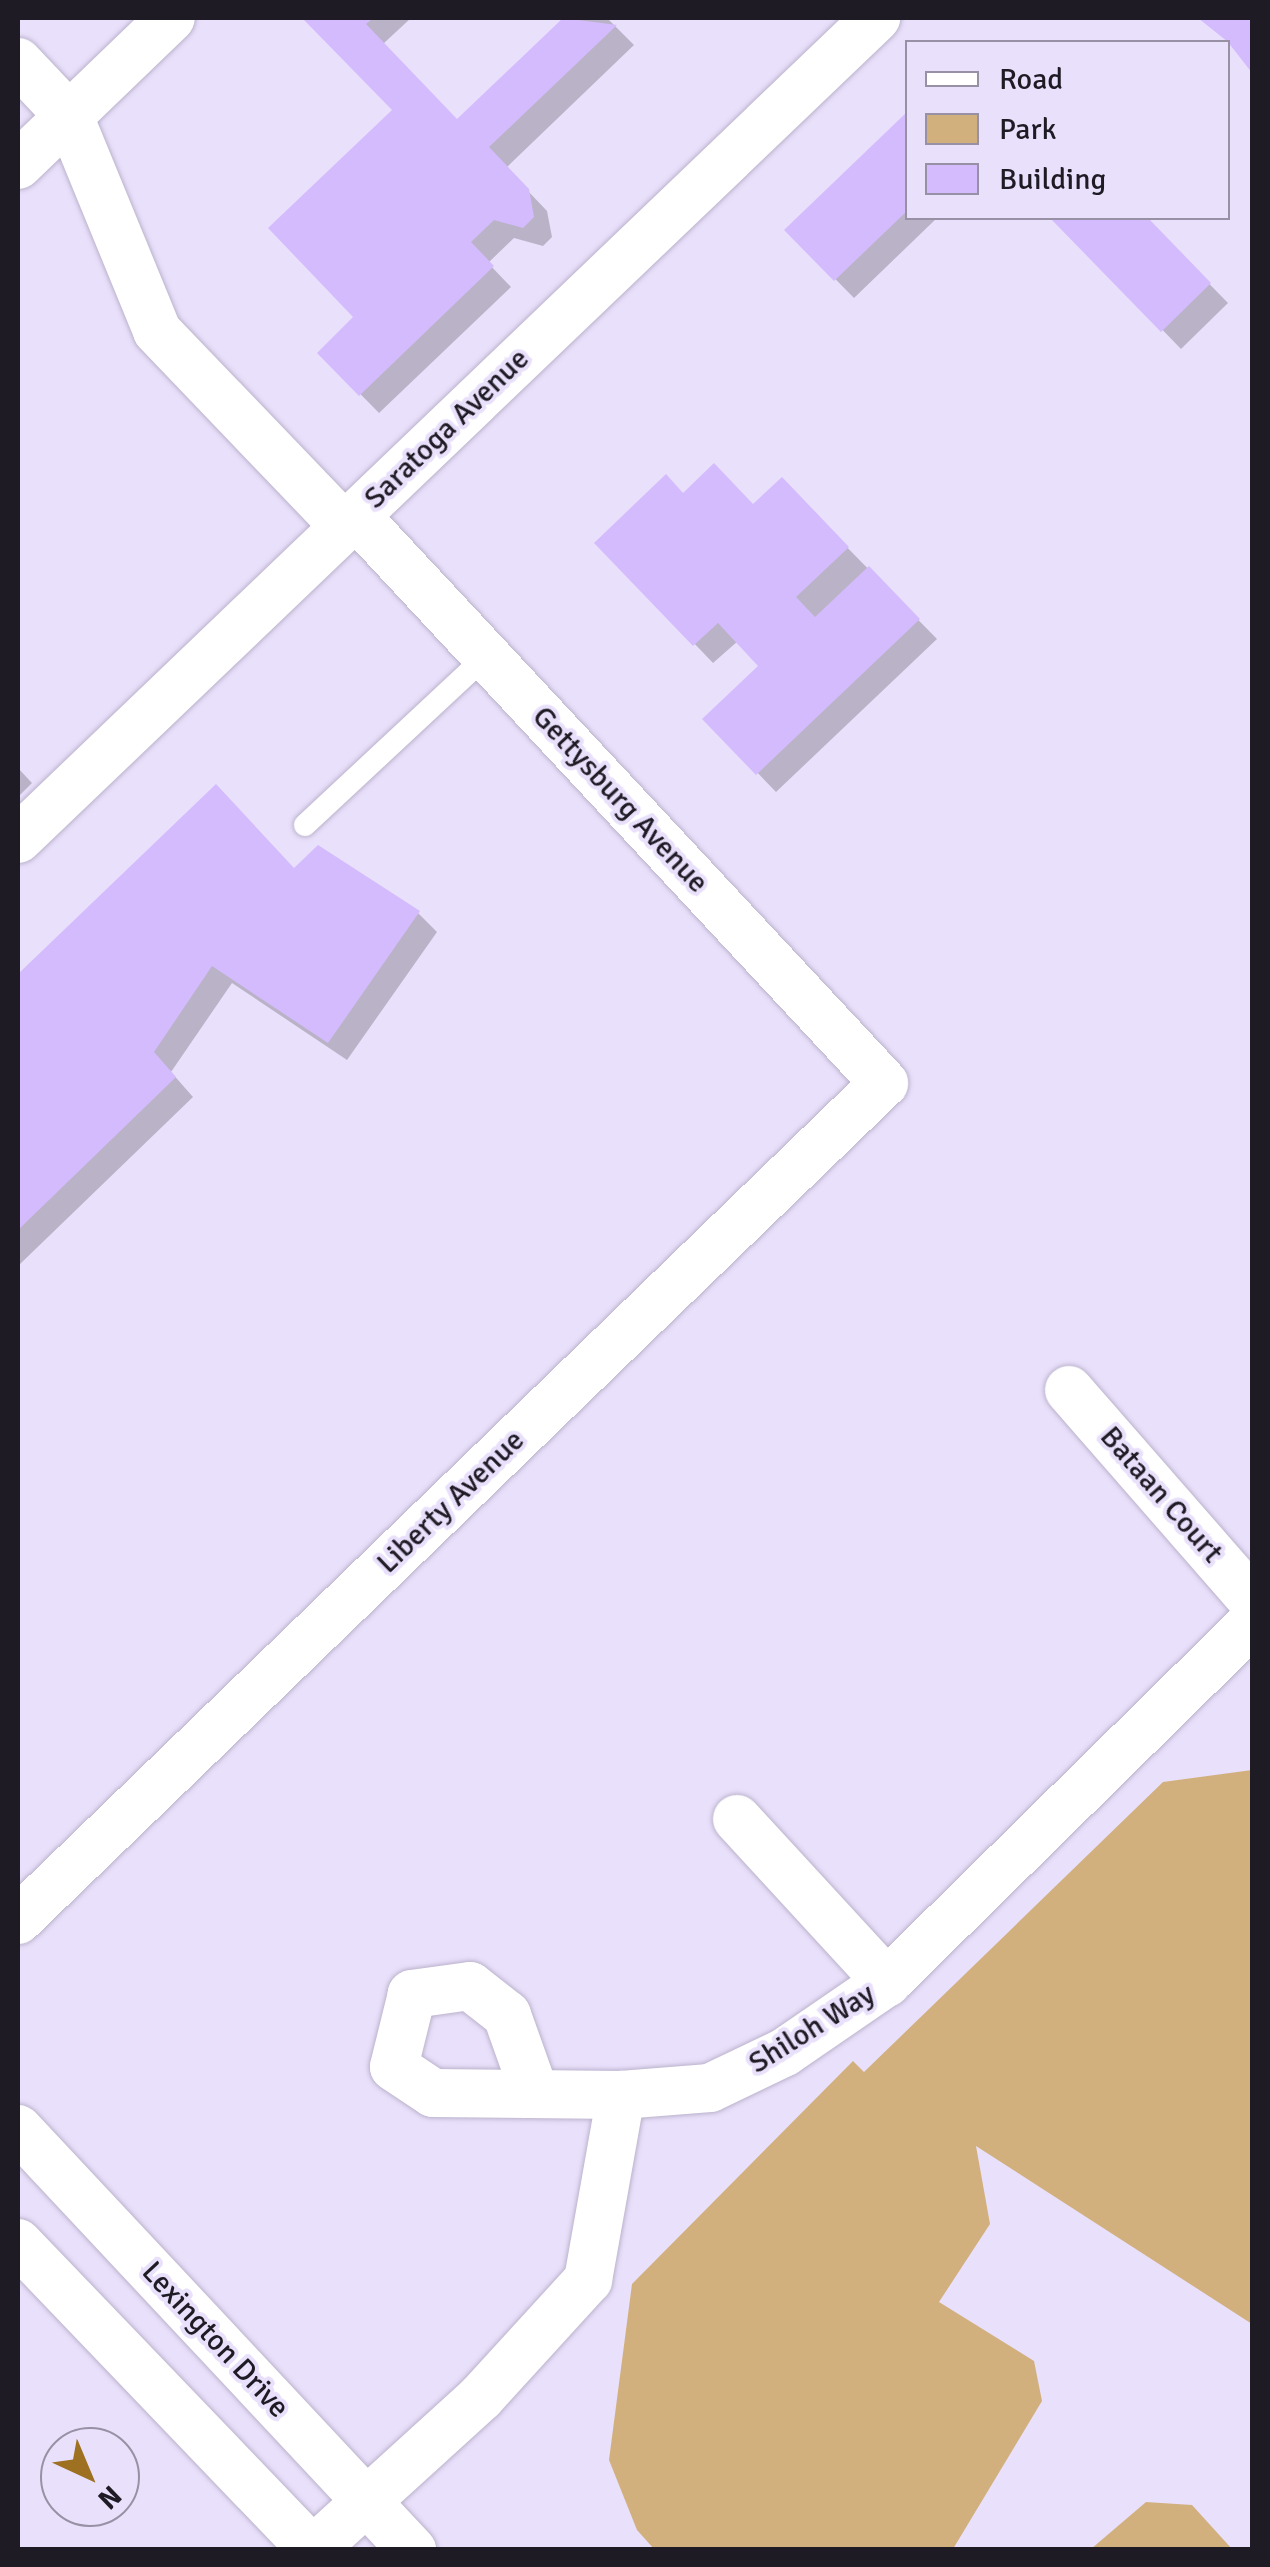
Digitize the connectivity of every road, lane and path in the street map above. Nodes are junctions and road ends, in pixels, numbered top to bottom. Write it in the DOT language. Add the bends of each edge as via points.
graph roads {
  1 [pos="171,18"];
  2 [pos="876,18"];
  3 [pos="18,62"];
  4 [pos="69,116"];
  5 [pos="18,165"];
  6 [pos="351,522"];
  7 [pos="486,656"];
  8 [pos="305,825"];
  9 [pos="18,840"];
  10 [pos="884,1084"];
  11 [pos="1069,1390"];
  12 [pos="1252,1600"];
  13 [pos="1252,1623"];
  14 [pos="737,1819"];
  15 [pos="18,1920"];
  16 [pos="886,1982"];
  17 [pos="534,2091"];
  18 [pos="621,2095"];
  19 [pos="18,2129"];
  20 [pos="18,2243"];
  21 [pos="365,2501"];
  22 [pos="312,2550"];
  23 [pos="412,2550"];
  1 -- 4 [label="street"];
  2 -- 6 [label="street, Saratoga Avenue"];
  3 -- 4 [label="street"];
  4 -- 5 [label="street"];
  4 -- 6 [label="street, Gettysburg Avenue" via="157,331"];
  6 -- 7 [label="street, Gettysburg Avenue"];
  6 -- 9 [label="street, Saratoga Avenue"];
  7 -- 8 [label="lane"];
  7 -- 10 [label="street, Gettysburg Avenue"];
  10 -- 15 [label="street, Liberty Avenue"];
  11 -- 12 [label="street, Bataan Court"];
  13 -- 16 [label="street, Shiloh Way"];
  14 -- 16 [label="street"];
  16 -- 18 [label="street, Shiloh Way" via="785,2052 710,2088"];
  17 -- 18 [label="street, Shiloh Way"];
  18 -- 21 [label="street" via="588,2280 481,2397"];
  19 -- 21 [label="street, Lexington Drive"];
  20 -- 22 [label="street"];
  21 -- 22 [label="street"];
  21 -- 23 [label="street, Lexington Drive"];
}
